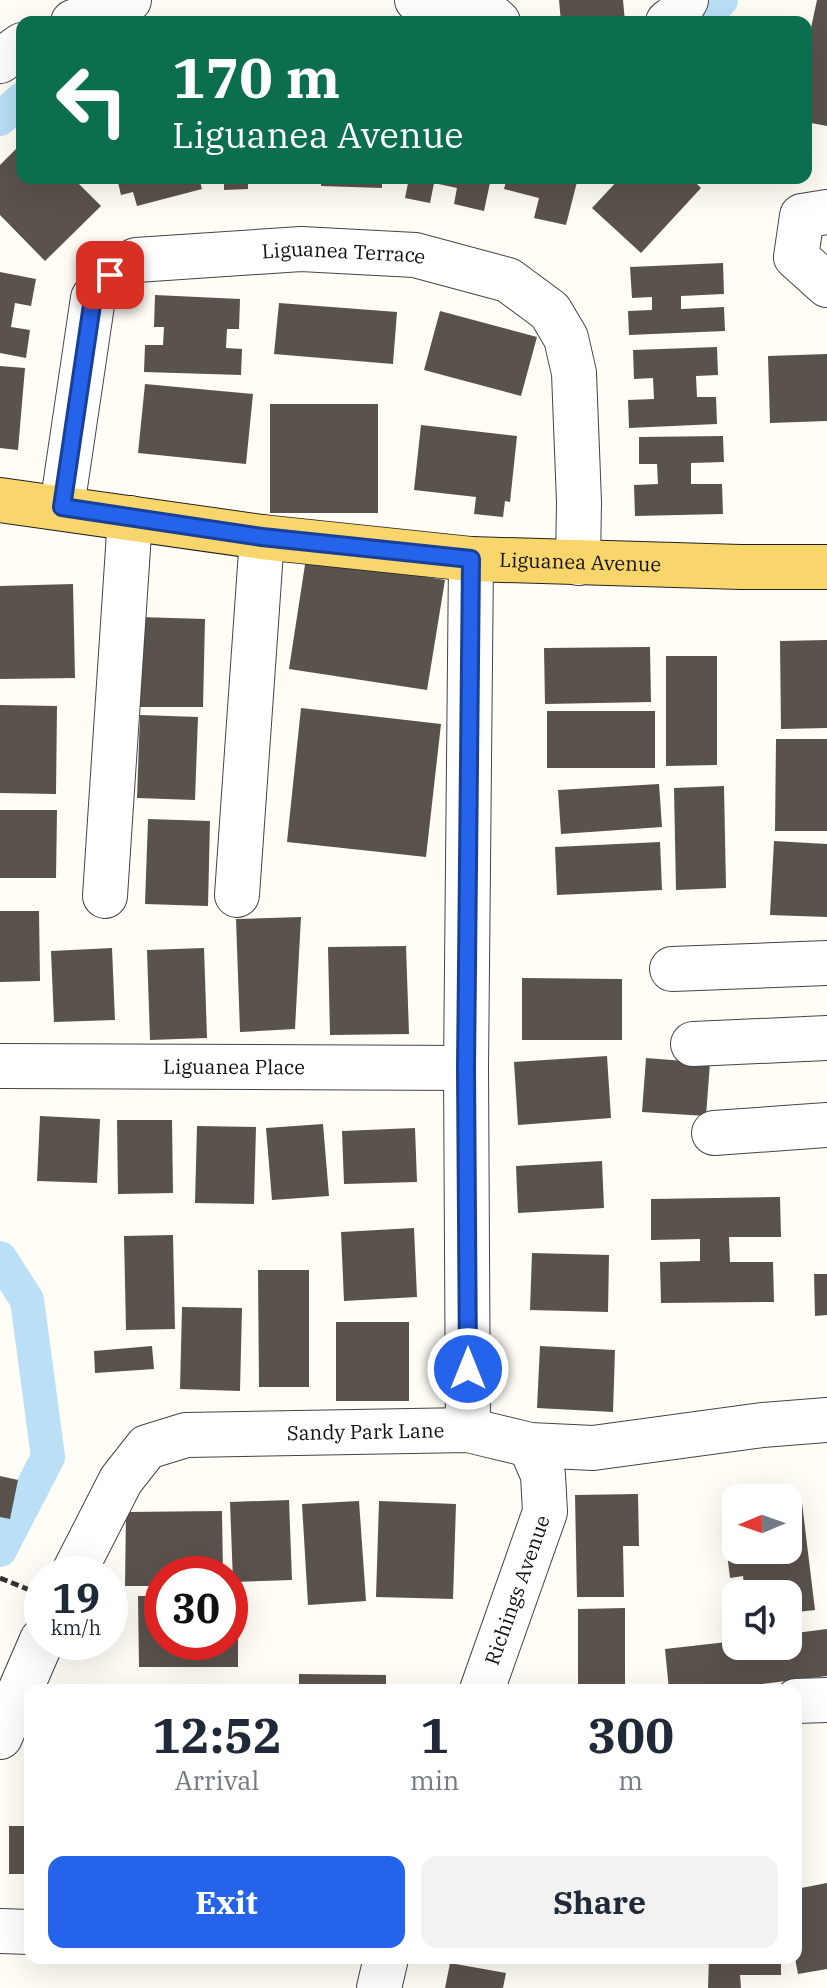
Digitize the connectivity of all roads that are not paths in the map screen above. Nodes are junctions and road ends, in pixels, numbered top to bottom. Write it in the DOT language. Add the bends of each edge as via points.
graph roads {
  1 [pos="129,0"];
  2 [pos="417,0"];
  3 [pos="493,12"];
  4 [pos="88,16"];
  5 [pos="827,212"];
  6 [pos="827,285"];
  7 [pos="0,500"];
  8 [pos="62,507"];
  9 [pos="130,518"];
  10 [pos="262,537"];
  11 [pos="471,559"];
  12 [pos="578,563"];
  13 [pos="827,567"];
  14 [pos="237,895"];
  15 [pos="105,896"];
  16 [pos="827,963"];
  17 [pos="672,969"];
  18 [pos="827,1038"];
  19 [pos="693,1044"];
  20 [pos="0,1066"];
  21 [pos="466,1068"];
  22 [pos="827,1125"];
  23 [pos="714,1133"];
  24 [pos="827,1420"];
  25 [pos="468,1430"];
  26 [pos="530,1445"];
  27 [pos="82,1556"];
  28 [pos="33,1660"];
  29 [pos="484,1684"];
  30 [pos="827,1700"];
  31 [pos="802,1701"];
  32 [pos="0,1737"];
  33 [pos="0,1931"];
  34 [pos="24,1932"];
  35 [pos="385,1964"];
  36 [pos="379,1988"];
  1 -- 4 [label="street"];
  2 -- 3 [label="street"];
  5 -- 6 [label="street" via="802,216 796,257"];
  7 -- 8 [label="main road, Liguanea Avenue"];
  8 -- 9 [label="main road, Liguanea Avenue"];
  8 -- 12 [label="street, Liguanea Terrace" via="93,298 110,275 136,260 301,249 415,255 508,280 550,311 566,338 574,373"];
  9 -- 10 [label="main road, Liguanea Avenue"];
  9 -- 15 [label="street"];
  10 -- 11 [label="main road, Liguanea Avenue"];
  10 -- 14 [label="street"];
  11 -- 12 [label="main road, Liguanea Avenue"];
  11 -- 21 [label="street"];
  12 -- 13 [label="main road, Liguanea Avenue"];
  16 -- 17 [label="street"];
  18 -- 19 [label="street"];
  20 -- 21 [label="street, Liguanea Place"];
  21 -- 25 [label="street"];
  22 -- 23 [label="street"];
  24 -- 26 [label="street, Sandy Park Lane" via="593,1448"];
  25 -- 26 [label="street, Sandy Park Lane"];
  25 -- 27 [label="street, Sandy Park Lane" via="186,1435 147,1447 121,1480"];
  26 -- 29 [label="street, Richings Avenue" via="543,1475 545,1512"];
  28 -- 32 [label="street"];
  30 -- 31 [label="street"];
  33 -- 34 [label="street"];
  35 -- 36 [label="street"];
}
